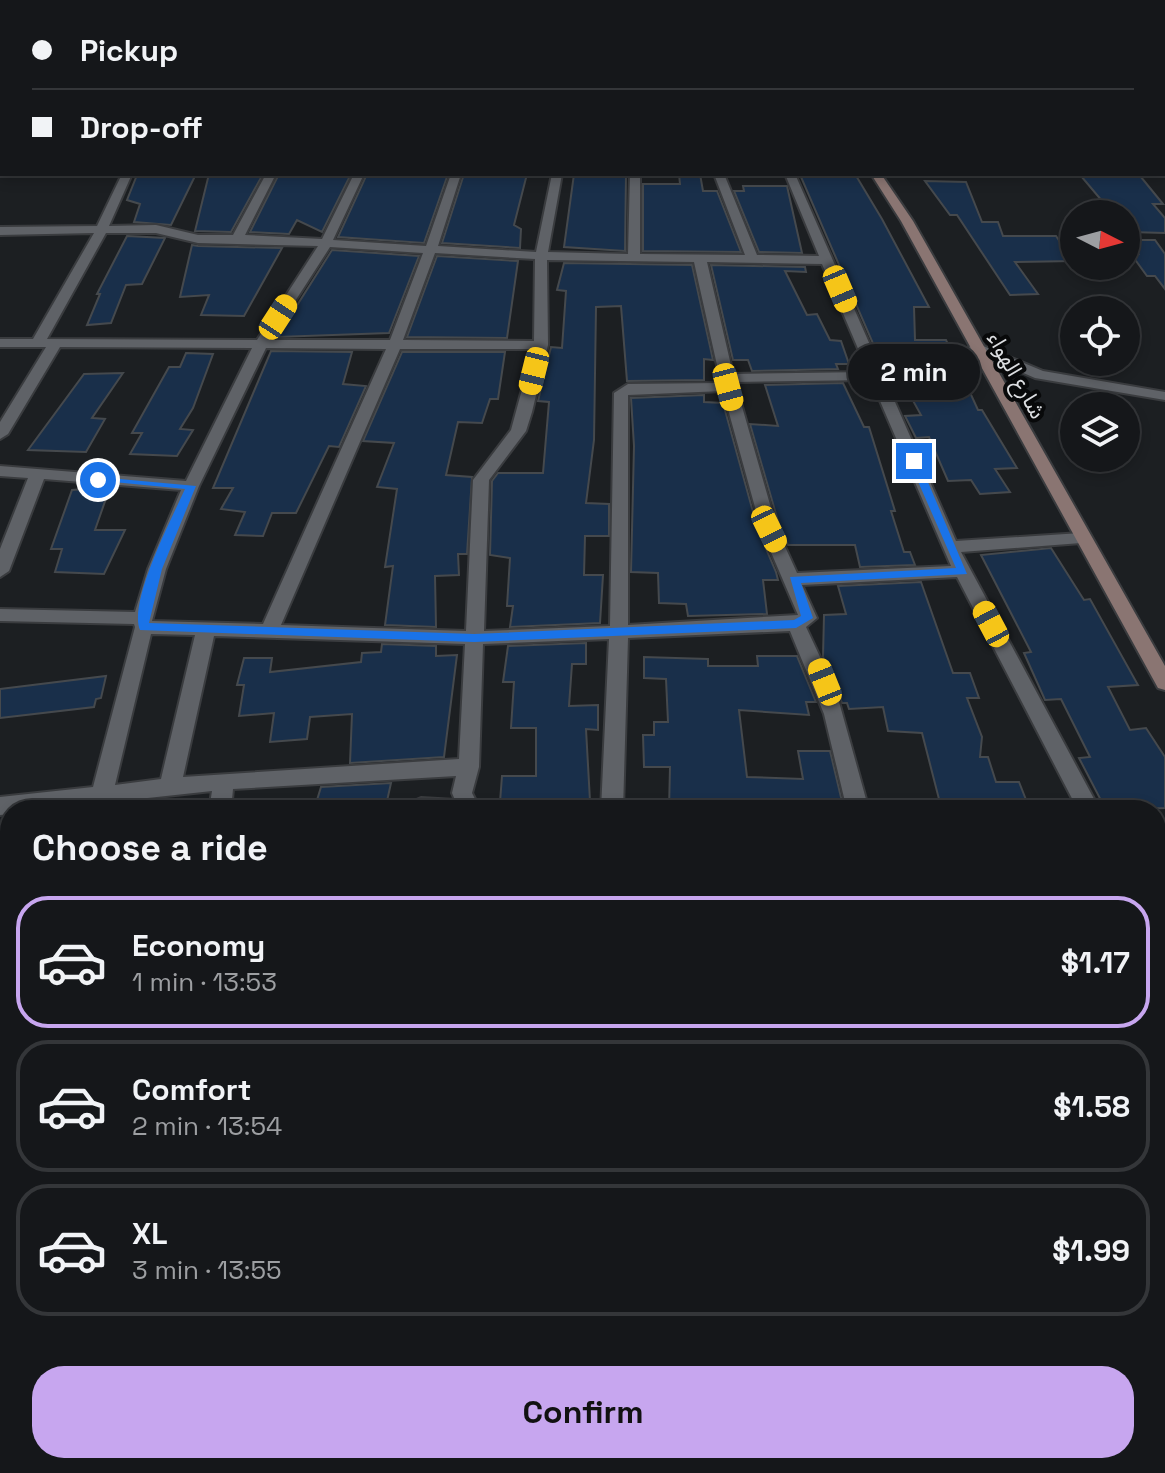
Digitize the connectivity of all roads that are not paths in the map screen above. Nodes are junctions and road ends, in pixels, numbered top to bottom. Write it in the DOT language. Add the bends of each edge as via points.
graph roads {
  1 [pos="126,176"];
  2 [pos="270,176"];
  3 [pos="358,176"];
  4 [pos="455,176"];
  5 [pos="557,176"];
  6 [pos="635,176"];
  7 [pos="720,176"];
  8 [pos="791,176"];
  9 [pos="877,176"];
  10 [pos="102,229"];
  11 [pos="0,231"];
  12 [pos="237,238"];
  13 [pos="325,245"];
  14 [pos="433,248"];
  15 [pos="541,256"];
  16 [pos="634,257"];
  17 [pos="700,259"];
  18 [pos="753,260"];
  19 [pos="828,260"];
  20 [pos="262,342"];
  21 [pos="394,342"];
  22 [pos="0,343"];
  23 [pos="37,344"];
  24 [pos="55,344"];
  25 [pos="541,345"];
  26 [pos="976,347"];
  27 [pos="878,376"];
  28 [pos="727,382"];
  29 [pos="1165,396"];
  30 [pos="0,434"];
  31 [pos="0,471"];
  32 [pos="37,476"];
  33 [pos="191,486"];
  34 [pos="1081,538"];
  35 [pos="950,547"];
  36 [pos="0,571"];
  37 [pos="963,571"];
  38 [pos="794,579"];
  39 [pos="0,615"];
  40 [pos="143,623"];
  41 [pos="796,624"];
  42 [pos="206,629"];
  43 [pos="619,631"];
  44 [pos="269,632"];
  45 [pos="474,638"];
  46 [pos="1165,683"];
  47 [pos="469,767"];
  48 [pos="223,781"];
  49 [pos="170,787"];
  50 [pos="101,800"];
  51 [pos="113,800"];
  52 [pos="221,800"];
  53 [pos="470,800"];
  54 [pos="612,800"];
  55 [pos="856,800"];
  56 [pos="1084,800"];
  1 -- 10 [label="street"];
  2 -- 12 [label="street"];
  3 -- 13 [label="street"];
  4 -- 14 [label="street"];
  5 -- 15 [label="street"];
  6 -- 16 [label="street"];
  7 -- 18 [label="street"];
  8 -- 19 [label="street"];
  9 -- 26 [label="street, شارع الهواء"];
  10 -- 11 [label="street"];
  10 -- 12 [label="street"];
  10 -- 23 [label="street"];
  12 -- 13 [label="street"];
  13 -- 14 [label="street"];
  13 -- 20 [label="street"];
  14 -- 15 [label="street"];
  14 -- 21 [label="street"];
  15 -- 16 [label="street"];
  15 -- 25 [label="street"];
  16 -- 17 [label="street"];
  17 -- 18 [label="street"];
  17 -- 28 [label="street"];
  18 -- 19 [label="street"];
  19 -- 27 [label="street"];
  20 -- 21 [label="street"];
  20 -- 24 [label="street"];
  20 -- 33 [label="street"];
  21 -- 25 [label="street"];
  21 -- 44 [label="street"];
  22 -- 23 [label="street"];
  23 -- 24 [label="street"];
  24 -- 30 [label="street"];
  25 -- 45 [label="street" via="518,431 481,480"];
  26 -- 29 [label="street" via="1040,375"];
  26 -- 34 [label="street, شارع الهواء"];
  27 -- 28 [label="street"];
  27 -- 35 [label="street"];
  28 -- 38 [label="street" via="769,529"];
  28 -- 43 [label="street" via="628,388 621,393"];
  31 -- 32 [label="street"];
  32 -- 33 [label="street"];
  32 -- 36 [label="street"];
  33 -- 40 [label="street" via="157,569"];
  34 -- 35 [label="street"];
  34 -- 46 [label="street, شارع الهواء"];
  35 -- 37 [label="street"];
  37 -- 38 [label="street"];
  37 -- 56 [label="street"];
  38 -- 41 [label="street" via="808,618"];
  39 -- 40 [label="street"];
  40 -- 42 [label="street"];
  40 -- 50 [label="street"];
  41 -- 43 [label="street"];
  41 -- 55 [label="street" via="834,706"];
  42 -- 44 [label="street"];
  42 -- 49 [label="street"];
  43 -- 45 [label="street"];
  43 -- 54 [label="street"];
  44 -- 45 [label="street"];
  45 -- 47 [label="street"];
  47 -- 48 [label="street"];
  47 -- 53 [label="street" via="462,793"];
  48 -- 49 [label="street"];
  48 -- 52 [label="street"];
  49 -- 51 [label="street"];
}
